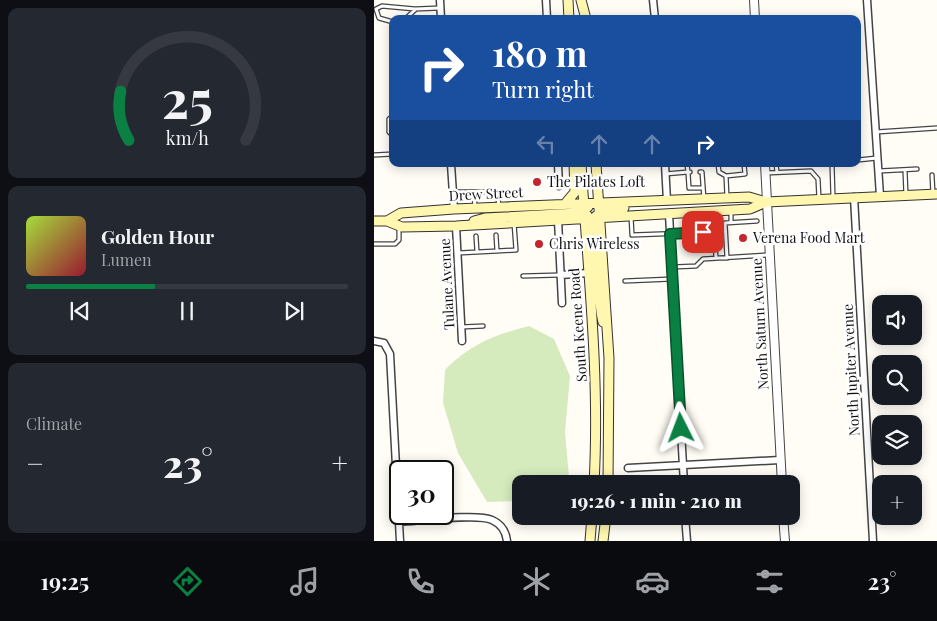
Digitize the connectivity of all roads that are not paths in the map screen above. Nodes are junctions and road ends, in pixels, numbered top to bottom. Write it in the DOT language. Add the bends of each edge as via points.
graph roads {
  1 [pos="440,0"];
  2 [pos="546,0"];
  3 [pos="568,0"];
  4 [pos="581,0"];
  5 [pos="585,0"];
  6 [pos="653,0"];
  7 [pos="754,0"];
  8 [pos="867,0"];
  9 [pos="441,8"];
  10 [pos="415,9"];
  11 [pos="409,15"];
  12 [pos="441,15"];
  13 [pos="547,15"];
  14 [pos="569,15"];
  15 [pos="586,15"];
  16 [pos="587,15"];
  17 [pos="655,15"];
  18 [pos="755,15"];
  19 [pos="389,21"];
  20 [pos="937,128"];
  21 [pos="876,132"];
  22 [pos="389,154"];
  23 [pos="374,155"];
  24 [pos="878,158"];
  25 [pos="861,160"];
  26 [pos="451,167"];
  27 [pos="558,167"];
  28 [pos="574,167"];
  29 [pos="582,167"];
  30 [pos="586,167"];
  31 [pos="596,167"];
  32 [pos="665,167"];
  33 [pos="688,167"];
  34 [pos="718,167"];
  35 [pos="744,167"];
  36 [pos="765,167"];
  37 [pos="776,167"];
  38 [pos="832,167"];
  39 [pos="917,169"];
  40 [pos="904,170"];
  41 [pos="878,171"];
  42 [pos="689,172"];
  43 [pos="700,172"];
  44 [pos="765,172"];
  45 [pos="777,172"];
  46 [pos="665,174"];
  47 [pos="932,175"];
  48 [pos="726,176"];
  49 [pos="559,186"];
  50 [pos="704,188"];
  51 [pos="453,192"];
  52 [pos="474,192"];
  53 [pos="935,194"];
  54 [pos="906,195"];
  55 [pos="880,196"];
  56 [pos="854,197"];
  57 [pos="727,198"];
  58 [pos="834,198"];
  59 [pos="704,199"];
  60 [pos="819,199"];
  61 [pos="691,200"];
  62 [pos="667,201"];
  63 [pos="766,202"];
  64 [pos="565,204"];
  65 [pos="500,207"];
  66 [pos="475,208"];
  67 [pos="454,209"];
  68 [pos="730,210"];
  69 [pos="592,211"];
  70 [pos="713,211"];
  71 [pos="691,212"];
  72 [pos="669,214"];
  73 [pos="630,216"];
  74 [pos="387,220"];
  75 [pos="558,220"];
  76 [pos="374,221"];
  77 [pos="756,221"];
  78 [pos="514,222"];
  79 [pos="731,222"];
  80 [pos="399,225"];
  81 [pos="456,226"];
  82 [pos="692,232"];
  83 [pos="714,232"];
  84 [pos="670,234"];
  85 [pos="496,235"];
  86 [pos="476,236"];
  87 [pos="374,244"];
  88 [pos="497,251"];
  89 [pos="477,252"];
  90 [pos="458,253"];
  91 [pos="769,255"];
  92 [pos="716,258"];
  93 [pos="727,258"];
  94 [pos="672,268"];
  95 [pos="588,273"];
  96 [pos="561,275"];
  97 [pos="523,276"];
  98 [pos="673,279"];
  99 [pos="625,282"];
  100 [pos="562,303"];
  101 [pos="483,326"];
  102 [pos="462,327"];
  103 [pos="374,341"];
  104 [pos="462,341"];
  105 [pos="396,460"];
  106 [pos="780,460"];
  107 [pos="683,465"];
  108 [pos="628,468"];
  109 [pos="594,475"];
  110 [pos="608,475"];
  111 [pos="684,475"];
  112 [pos="781,475"];
  113 [pos="454,519"];
  114 [pos="399,525"];
  115 [pos="591,525"];
  116 [pos="605,525"];
  117 [pos="686,525"];
  118 [pos="784,525"];
  119 [pos="400,541"];
  120 [pos="507,541"];
  121 [pos="590,541"];
  122 [pos="603,541"];
  123 [pos="687,541"];
  124 [pos="785,541"];
  125 [pos="873,541"];
  1 -- 9 [label="street"];
  2 -- 13 [label="street"];
  3 -- 14 [label="main road"];
  4 -- 15 [label="main road"];
  5 -- 16 [label="main road"];
  6 -- 17 [label="street"];
  7 -- 18 [label="street"];
  8 -- 21 [label="street"];
  9 -- 10 [label="lane"];
  9 -- 12 [label="street"];
  10 -- 11 [label="lane"];
  10 -- 19 [label="lane" via="382,6 376,9 379,18"];
  20 -- 21 [label="lane"];
  21 -- 24 [label="street"];
  22 -- 23 [label="lane"];
  24 -- 25 [label="lane"];
  24 -- 41 [label="street"];
  26 -- 51 [label="street"];
  27 -- 49 [label="street"];
  28 -- 64 [label="main road" via="575,192"];
  29 -- 69 [label="main road, South Keene Road"];
  30 -- 69 [label="main road"];
  31 -- 69 [label="main road, South Keene Road" via="598,192"];
  32 -- 46 [label="street"];
  33 -- 42 [label="lane"];
  34 -- 48 [label="lane" via="719,172"];
  35 -- 48 [label="lane" via="744,174"];
  36 -- 44 [label="street, North Saturn Avenue"];
  37 -- 45 [label="lane"];
  38 -- 58 [label="lane"];
  39 -- 40 [label="lane"];
  40 -- 41 [label="lane"];
  40 -- 54 [label="lane"];
  41 -- 55 [label="street"];
  42 -- 46 [label="lane"];
  42 -- 50 [label="lane" via="689,188"];
  43 -- 50 [label="lane"];
  44 -- 45 [label="lane"];
  44 -- 63 [label="street, North Saturn Avenue"];
  45 -- 60 [label="lane" via="811,171 818,179"];
  46 -- 62 [label="street"];
  47 -- 53 [label="lane"];
  48 -- 57 [label="lane"];
  50 -- 59 [label="lane"];
  51 -- 52 [label="lane"];
  51 -- 67 [label="street"];
  52 -- 65 [label="lane" via="498,192"];
  52 -- 66 [label="lane"];
  53 -- 54 [label="main road, Drew Street"];
  54 -- 55 [label="main road, Drew Street"];
  55 -- 56 [label="main road, Drew Street"];
  56 -- 58 [label="main road, Drew Street"];
  56 -- 125 [label="street, North Jupiter Avenue"];
  57 -- 59 [label="main road, Drew Street"];
  57 -- 63 [label="main road, Drew Street" via="749,197"];
  58 -- 60 [label="main road, Drew Street"];
  59 -- 61 [label="main road, Drew Street"];
  60 -- 63 [label="main road, Drew Street"];
  61 -- 62 [label="main road, Drew Street"];
  61 -- 69 [label="main road" via="667,206"];
  62 -- 69 [label="main road, Drew Street"];
  63 -- 68 [label="main road, Drew Street" via="750,209"];
  63 -- 91 [label="street, North Saturn Avenue"];
  64 -- 65 [label="main road, Drew Street"];
  64 -- 69 [label="main road, Drew Street"];
  65 -- 66 [label="main road, Drew Street"];
  66 -- 67 [label="main road, Drew Street"];
  67 -- 74 [label="main road, Drew Street" via="401,213"];
  68 -- 70 [label="main road, Drew Street"];
  68 -- 79 [label="lane"];
  69 -- 73 [label="main road, Drew Street"];
  69 -- 75 [label="main road, Drew Street"];
  69 -- 81 [label="main road" via="485,218"];
  69 -- 95 [label="main road, South Keene Road" via="586,234"];
  69 -- 110 [label="main road, South Keene Road" via="608,339"];
  70 -- 71 [label="main road, Drew Street"];
  70 -- 83 [label="lane"];
  71 -- 72 [label="main road, Drew Street"];
  71 -- 82 [label="lane"];
  72 -- 73 [label="main road, Drew Street"];
  72 -- 84 [label="street"];
  73 -- 84 [label="lane" via="632,236"];
  74 -- 76 [label="main road, Drew Street"];
  74 -- 80 [label="main road, Drew Street"];
  75 -- 78 [label="main road, Drew Street"];
  75 -- 96 [label="street"];
  77 -- 79 [label="lane"];
  78 -- 81 [label="main road, Drew Street"];
  78 -- 88 [label="lane" via="516,250"];
  79 -- 93 [label="lane" via="725,224"];
  80 -- 81 [label="main road, Drew Street"];
  80 -- 87 [label="lane" via="399,240 395,244"];
  81 -- 90 [label="street, Tulane Avenue"];
  82 -- 83 [label="lane"];
  82 -- 84 [label="lane"];
  83 -- 92 [label="lane"];
  84 -- 94 [label="street"];
  85 -- 88 [label="lane"];
  86 -- 89 [label="lane"];
  88 -- 89 [label="lane"];
  89 -- 90 [label="lane"];
  90 -- 102 [label="street, Tulane Avenue"];
  91 -- 93 [label="lane"];
  91 -- 106 [label="street, North Saturn Avenue"];
  92 -- 93 [label="lane"];
  92 -- 94 [label="lane" via="703,259 696,266"];
  94 -- 98 [label="street"];
  95 -- 96 [label="street"];
  95 -- 109 [label="main road, South Keene Road" via="595,378"];
  96 -- 97 [label="lane"];
  96 -- 100 [label="street"];
  98 -- 99 [label="lane"];
  98 -- 107 [label="street"];
  101 -- 102 [label="lane"];
  102 -- 104 [label="street, Tulane Avenue"];
  103 -- 105 [label="street" via="384,343 390,354"];
  106 -- 107 [label="street"];
  106 -- 112 [label="street, North Saturn Avenue"];
  107 -- 108 [label="street"];
  107 -- 111 [label="street"];
  113 -- 120 [label="street" via="483,518 499,524"];
  114 -- 119 [label="street"];
  115 -- 121 [label="main road"];
  116 -- 122 [label="main road"];
  117 -- 123 [label="street"];
  118 -- 124 [label="street"];
}
